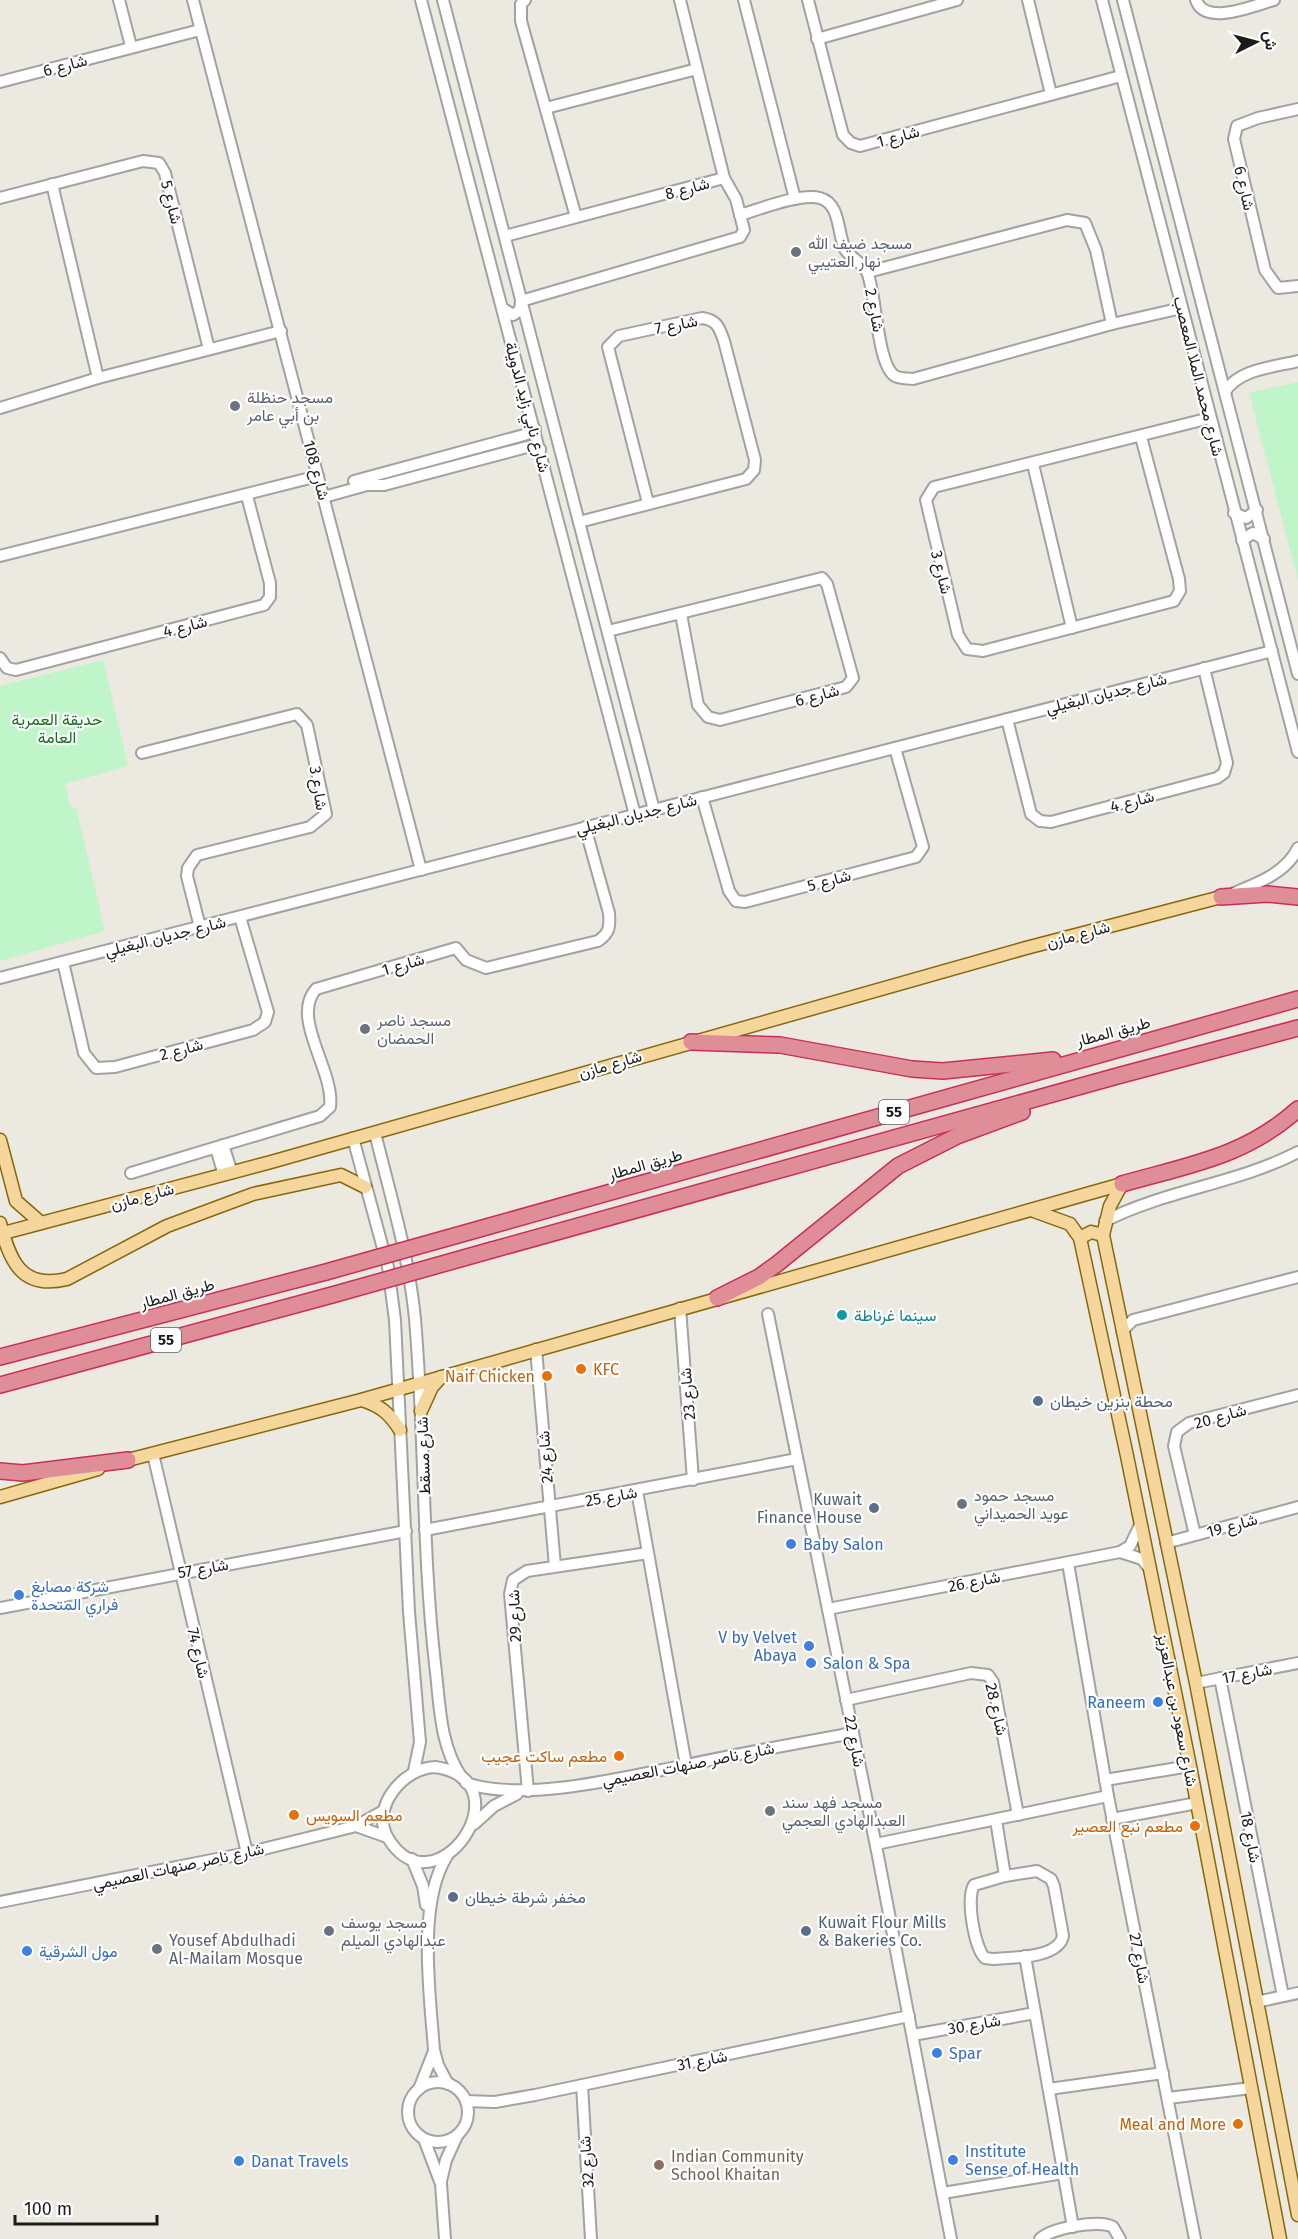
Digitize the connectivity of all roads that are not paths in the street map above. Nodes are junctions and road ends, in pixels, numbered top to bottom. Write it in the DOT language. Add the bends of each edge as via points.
graph roads {
  1 [pos="119,0"];
  2 [pos="192,0"];
  3 [pos="420,0"];
  4 [pos="443,0"];
  5 [pos="525,0"];
  6 [pos="680,0"];
  7 [pos="744,0"];
  8 [pos="808,0"];
  9 [pos="957,0"];
  10 [pos="1028,0"];
  11 [pos="1102,0"];
  12 [pos="1123,0"];
  13 [pos="1196,0"];
  14 [pos="1274,0"];
  15 [pos="200,30"];
  16 [pos="817,39"];
  17 [pos="130,46"];
  18 [pos="697,69"];
  19 [pos="1121,76"];
  20 [pos="0,82"];
  21 [pos="1052,94"];
  22 [pos="546,108"];
  23 [pos="1298,109"];
  24 [pos="1157,133"];
  25 [pos="1139,143"];
  26 [pos="724,178"];
  27 [pos="52,184"];
  28 [pos="0,198"];
  29 [pos="795,199"];
  30 [pos="740,215"];
  31 [pos="576,217"];
  32 [pos="505,236"];
  33 [pos="868,272"];
  34 [pos="1298,286"];
  35 [pos="521,301"];
  36 [pos="502,308"];
  37 [pos="1182,308"];
  38 [pos="1112,324"];
  39 [pos="281,331"];
  40 [pos="529,334"];
  41 [pos="511,341"];
  42 [pos="209,349"];
  43 [pos="1298,361"];
  44 [pos="1219,369"];
  45 [pos="1242,376"];
  46 [pos="98,378"];
  47 [pos="1225,392"];
  48 [pos="0,408"];
  49 [pos="1210,418"];
  50 [pos="535,429"];
  51 [pos="1141,437"];
  52 [pos="492,444"];
  53 [pos="540,449"];
  54 [pos="495,455"];
  55 [pos="1033,464"];
  56 [pos="381,472"];
  57 [pos="318,476"];
  58 [pos="384,484"];
  59 [pos="323,493"];
  60 [pos="247,496"];
  61 [pos="648,503"];
  62 [pos="1257,510"];
  63 [pos="1234,513"];
  64 [pos="579,522"];
  65 [pos="1264,539"];
  66 [pos="1242,540"];
  67 [pos="0,556"];
  68 [pos="681,614"];
  69 [pos="1072,628"];
  70 [pos="608,631"];
  71 [pos="1272,651"];
  72 [pos="0,658"];
  73 [pos="1204,668"];
  74 [pos="1298,674"];
  75 [pos="625,698"];
  76 [pos="605,701"];
  77 [pos="1007,719"];
  78 [pos="632,722"];
  79 [pos="613,728"];
  80 [pos="895,748"];
  81 [pos="1298,752"];
  82 [pos="142,753"];
  83 [pos="702,797"];
  84 [pos="654,810"];
  85 [pos="635,815"];
  86 [pos="585,827"];
  87 [pos="1298,848"];
  88 [pos="421,870"];
  89 [pos="1221,897"];
  90 [pos="1298,897"];
  91 [pos="240,916"];
  92 [pos="200,927"];
  93 [pos="63,962"];
  94 [pos="0,978"];
  95 [pos="1298,999"];
  96 [pos="1298,1028"];
  97 [pos="691,1042"];
  98 [pos="1080,1059"];
  99 [pos="1121,1075"];
  100 [pos="1298,1109"];
  101 [pos="375,1133"];
  102 [pos="353,1138"];
  103 [pos="0,1140"];
  104 [pos="220,1147"];
  105 [pos="1298,1152"];
  106 [pos="131,1173"];
  107 [pos="228,1174"];
  108 [pos="1122,1184"];
  109 [pos="365,1187"];
  110 [pos="1033,1210"];
  111 [pos="1105,1221"];
  112 [pos="41,1223"];
  113 [pos="1,1230"];
  114 [pos="1103,1235"];
  115 [pos="1080,1238"];
  116 [pos="1298,1277"];
  117 [pos="717,1298"];
  118 [pos="680,1308"];
  119 [pos="768,1314"];
  120 [pos="1119,1315"];
  121 [pos="1133,1320"];
  122 [pos="1122,1331"];
  123 [pos="536,1349"];
  124 [pos="0,1358"];
  125 [pos="442,1376"];
  126 [pos="419,1384"];
  127 [pos="0,1385"];
  128 [pos="400,1389"];
  129 [pos="1298,1395"];
  130 [pos="361,1400"];
  131 [pos="421,1411"];
  132 [pos="1142,1426"];
  133 [pos="1121,1429"];
  134 [pos="400,1431"];
  135 [pos="1147,1450"];
  136 [pos="153,1454"];
  137 [pos="1127,1456"];
  138 [pos="797,1459"];
  139 [pos="128,1460"];
  140 [pos="0,1472"];
  141 [pos="693,1480"];
  142 [pos="638,1491"];
  143 [pos="0,1497"];
  144 [pos="548,1507"];
  145 [pos="1298,1507"];
  146 [pos="1141,1523"];
  147 [pos="425,1530"];
  148 [pos="406,1531"];
  149 [pos="1196,1535"];
  150 [pos="1166,1543"];
  151 [pos="1120,1552"];
  152 [pos="648,1553"];
  153 [pos="1068,1563"];
  154 [pos="555,1566"];
  155 [pos="1149,1568"];
  156 [pos="180,1572"];
  157 [pos="408,1583"];
  158 [pos="428,1584"];
  159 [pos="0,1608"];
  160 [pos="828,1609"];
  161 [pos="409,1612"];
  162 [pos="430,1616"];
  163 [pos="1298,1663"];
  164 [pos="1220,1678"];
  165 [pos="1196,1683"];
  166 [pos="846,1700"];
  167 [pos="853,1732"];
  168 [pos="686,1765"];
  169 [pos="1190,1766"];
  170 [pos="414,1772"];
  171 [pos="464,1780"];
  172 [pos="1105,1780"];
  173 [pos="526,1792"];
  174 [pos="1108,1796"];
  175 [pos="1197,1803"];
  176 [pos="383,1811"];
  177 [pos="1018,1815"];
  178 [pos="1112,1819"];
  179 [pos="996,1820"];
  180 [pos="473,1824"];
  181 [pos="356,1826"];
  182 [pos="1202,1830"];
  183 [pos="1224,1832"];
  184 [pos="387,1836"];
  185 [pos="876,1844"];
  186 [pos="247,1853"];
  187 [pos="1228,1854"];
  188 [pos="447,1856"];
  189 [pos="1207,1857"];
  190 [pos="412,1858"];
  191 [pos="1005,1876"];
  192 [pos="0,1902"];
  193 [pos="429,1926"];
  194 [pos="1025,1956"];
  195 [pos="1298,1993"];
  196 [pos="1283,1996"];
  197 [pos="1256,2002"];
  198 [pos="1035,2013"];
  199 [pos="909,2016"];
  200 [pos="913,2035"];
  201 [pos="434,2050"];
  202 [pos="1163,2073"];
  203 [pos="448,2084"];
  204 [pos="582,2085"];
  205 [pos="1251,2088"];
  206 [pos="419,2089"];
  207 [pos="1049,2089"];
  208 [pos="1168,2098"];
  209 [pos="466,2101"];
  210 [pos="495,2102"];
  211 [pos="468,2115"];
  212 [pos="457,2136"];
  213 [pos="424,2139"];
  214 [pos="1063,2173"];
  215 [pos="441,2184"];
  216 [pos="943,2193"];
  217 [pos="1298,2215"];
  218 [pos="1073,2227"];
  219 [pos="445,2239"];
  220 [pos="591,2239"];
  221 [pos="951,2239"];
  222 [pos="1040,2239"];
  223 [pos="1120,2239"];
  224 [pos="1195,2239"];
  225 [pos="1280,2239"];
  1 -- 17 [label="street"];
  2 -- 15 [label="street, شارع 108"];
  3 -- 36 [label="street, شارع نابي زايد الدويلة"];
  4 -- 32 [label="street, شارع نابي زايد الدويلة"];
  5 -- 22 [label="street" via="521,4 521,21"];
  6 -- 18 [label="street, شارع 8"];
  7 -- 29 [label="street"];
  8 -- 16 [label="street, شارع 1"];
  9 -- 16 [label="street"];
  10 -- 21 [label="street"];
  11 -- 19 [label="street, شارع محمد الملا المعصب"];
  12 -- 24 [label="street, شارع محمد الملا المعصب"];
  13 -- 14 [label="street" via="1206,12 1217,15"];
  15 -- 17 [label="street, شارع 6"];
  15 -- 39 [label="street, شارع 108"];
  16 -- 21 [label="street, شارع 1" via="843,135 860,146"];
  17 -- 20 [label="street, شارع 6"];
  18 -- 22 [label="street"];
  18 -- 26 [label="street, شارع 8"];
  19 -- 21 [label="street, شارع 1"];
  19 -- 25 [label="street, شارع محمد الملا المعصب"];
  22 -- 31 [label="street"];
  23 -- 34 [label="street, شارع 6" via="1238,126 1234,139 1265,270 1278,288"];
  24 -- 25 [label="street" via="1152,145"];
  24 -- 44 [label="street, شارع محمد الملا المعصب"];
  25 -- 37 [label="street, شارع محمد الملا المعصب"];
  26 -- 30 [label="street"];
  26 -- 31 [label="street, شارع 8"];
  27 -- 28 [label="street, شارع 5"];
  27 -- 42 [label="street, شارع 5" via="143,161 159,163"];
  27 -- 46 [label="street"];
  29 -- 30 [label="street"];
  29 -- 33 [label="street" via="818,197 832,207 846,251"];
  30 -- 35 [label="street" via="744,231 733,241"];
  31 -- 32 [label="street, شارع 8"];
  32 -- 35 [label="street, شارع نابي زايد الدويلة"];
  33 -- 38 [label="street, شارع 2" via="1067,220 1085,223 1096,250"];
  33 -- 38 [label="street, شارع 2" via="888,370 896,377 913,378"];
  35 -- 36 [label="street" via="520,310 513,315"];
  35 -- 40 [label="street, شارع نابي زايد الدويلة"];
  36 -- 41 [label="street, شارع نابي زايد الدويلة"];
  37 -- 38 [label="street, شارع 2"];
  37 -- 49 [label="street, شارع محمد الملا المعصب"];
  39 -- 42 [label="street"];
  39 -- 57 [label="street, شارع 108"];
  40 -- 41 [label="street" via="524,328 514,327"];
  40 -- 64 [label="street, شارع نابي زايد الدويلة"];
  41 -- 50 [label="street, شارع نابي زايد الدويلة"];
  42 -- 46 [label="street"];
  43 -- 45 [label="street"];
  44 -- 45 [label="street"];
  44 -- 47 [label="street, شارع محمد الملا المعصب"];
  45 -- 47 [label="street"];
  46 -- 48 [label="street"];
  47 -- 62 [label="street, شارع محمد الملا المعصب"];
  49 -- 51 [label="street, شارع 3"];
  49 -- 63 [label="street, شارع محمد الملا المعصب"];
  50 -- 52 [label="street"];
  50 -- 53 [label="street, شارع نابي زايد الدويلة"];
  51 -- 55 [label="street, شارع 3"];
  51 -- 69 [label="street, شارع 3" via="1180,591 1174,601"];
  52 -- 54 [label="street"];
  52 -- 56 [label="street"];
  53 -- 54 [label="street" via="527,447"];
  53 -- 76 [label="street, شارع نابي زايد الدويلة"];
  54 -- 58 [label="street"];
  55 -- 69 [label="street"];
  55 -- 69 [label="street, شارع 3" via="934,487 926,500 933,535 958,635 967,649 983,651"];
  56 -- 58 [label="street"];
  56 -- 59 [label="street"];
  57 -- 59 [label="street, شارع 108"];
  57 -- 60 [label="street"];
  58 -- 59 [label="street"];
  59 -- 88 [label="street, شارع 108"];
  60 -- 67 [label="street"];
  60 -- 72 [label="street, شارع 4" via="270,583 270,597 264,605 16,670 7,668"];
  61 -- 61 [label="street, شارع 7" via="746,479 754,470 755,460 724,341 712,319 619,336 608,347"];
  61 -- 64 [label="street, شارع 7"];
  62 -- 63 [label="street" via="1246,518"];
  62 -- 65 [label="street, شارع محمد الملا المعصب"];
  63 -- 66 [label="street, شارع محمد الملا المعصب"];
  64 -- 70 [label="street, شارع نابي زايد الدويلة"];
  65 -- 66 [label="street" via="1253,533"];
  65 -- 74 [label="street, شارع محمد الملا المعصب"];
  66 -- 71 [label="street, شارع محمد الملا المعصب"];
  68 -- 68 [label="street, شارع 6" via="822,578 827,584 852,678 846,687 720,720 708,717 698,705"];
  68 -- 70 [label="street, شارع 6"];
  70 -- 75 [label="street, شارع نابي زايد الدويلة"];
  71 -- 73 [label="street, شارع جديان البغيلي"];
  71 -- 81 [label="street, شارع محمد الملا المعصب"];
  73 -- 77 [label="street, شارع جديان البغيلي"];
  73 -- 77 [label="street, شارع 4" via="1227,763 1224,773 1051,822 1040,821 1031,814"];
  75 -- 76 [label="street" via="619,706"];
  75 -- 78 [label="street, شارع نابي زايد الدويلة"];
  76 -- 79 [label="street, شارع نابي زايد الدويلة"];
  77 -- 80 [label="street, شارع جديان البغيلي"];
  78 -- 79 [label="street" via="623,721"];
  78 -- 84 [label="street, شارع نابي زايد الدويلة"];
  79 -- 85 [label="street, شارع نابي زايد الدويلة"];
  80 -- 83 [label="street, شارع جديان البغيلي"];
  80 -- 83 [label="street, شارع 5" via="923,847 921,853 745,902 736,901 729,891"];
  82 -- 92 [label="street, شارع 3" via="297,714 308,725 326,814 310,827 197,855 187,876"];
  83 -- 84 [label="street, شارع جديان البغيلي"];
  84 -- 85 [label="street, شارع جديان البغيلي"];
  85 -- 86 [label="street, شارع جديان البغيلي"];
  86 -- 88 [label="street, شارع جديان البغيلي"];
  86 -- 104 [label="street, شارع 1" via="609,913 607,936 486,968 466,960 456,948 316,989 308,998 307,1017 332,1094 330,1107 320,1116"];
  87 -- 89 [label="street" via="1281,869 1262,882"];
  88 -- 91 [label="street, شارع جديان البغيلي"];
  89 -- 90 [label="highway"];
  89 -- 97 [label="main road, شارع مازن"];
  91 -- 92 [label="street, شارع جديان البغيلي"];
  91 -- 93 [label="street, شارع 2" via="268,1012 265,1022 253,1030 114,1067 96,1068 84,1053"];
  92 -- 93 [label="street, شارع جديان البغيلي"];
  93 -- 94 [label="street, شارع جديان البغيلي"];
  95 -- 98 [label="highway, طريق المطار / 55"];
  96 -- 99 [label="highway, 55"];
  97 -- 98 [label="highway" via="780,1045 943,1071"];
  97 -- 101 [label="main road, شارع مازن"];
  98 -- 124 [label="highway, طريق المطار / 55, bridge" via="326,1272"];
  99 -- 117 [label="highway" via="957,1136 914,1157 759,1277"];
  99 -- 127 [label="highway, 55, bridge"];
  100 -- 108 [label="highway" via="1276,1128 1239,1150"];
  101 -- 102 [label="main road, شارع مازن"];
  101 -- 126 [label="street, شارع مسقط" via="407,1264"];
  102 -- 107 [label="main road, شارع مازن"];
  102 -- 109 [label="street, شارع مسقط"];
  103 -- 112 [label="main road" via="16,1201"];
  104 -- 106 [label="street, شارع 1"];
  104 -- 107 [label="street"];
  105 -- 111 [label="street" via="1279,1162 1161,1198"];
  107 -- 112 [label="main road, شارع مازن"];
  108 -- 110 [label="main road"];
  108 -- 111 [label="main road, شارع سعود بن عبدالعزيز"];
  109 -- 113 [label="main road" via="341,1174 253,1194 167,1227 67,1279 51,1283 25,1275 12,1260"];
  109 -- 128 [label="street, شارع مسقط" via="388,1268"];
  110 -- 115 [label="main road" via="1070,1224"];
  110 -- 117 [label="main road"];
  111 -- 114 [label="main road, شارع سعود بن عبدالعزيز"];
  112 -- 113 [label="main road, شارع مازن"];
  114 -- 115 [label="main road" via="1091,1232"];
  114 -- 120 [label="main road, شارع سعود بن عبدالعزيز"];
  115 -- 133 [label="main road, شارع سعود بن عبدالعزيز"];
  116 -- 121 [label="street"];
  117 -- 118 [label="main road"];
  118 -- 123 [label="main road"];
  118 -- 141 [label="street, شارع 23"];
  119 -- 138 [label="street, شارع 22"];
  120 -- 121 [label="street"];
  120 -- 122 [label="main road, شارع سعود بن عبدالعزيز"];
  121 -- 122 [label="street"];
  122 -- 132 [label="main road, شارع سعود بن عبدالعزيز"];
  123 -- 125 [label="main road"];
  123 -- 144 [label="street, شارع 24"];
  125 -- 126 [label="main road"];
  125 -- 131 [label="main road"];
  126 -- 128 [label="main road"];
  126 -- 131 [label="street, شارع مسقط"];
  128 -- 130 [label="main road"];
  128 -- 134 [label="street, شارع مسقط"];
  129 -- 149 [label="street, شارع 20" via="1189,1424 1177,1432 1174,1446"];
  130 -- 134 [label="main road" via="377,1405 391,1416"];
  130 -- 136 [label="main road"];
  131 -- 147 [label="street, شارع مسقط"];
  132 -- 133 [label="main road" via="1132,1434"];
  132 -- 135 [label="main road, شارع سعود بن عبدالعزيز"];
  133 -- 137 [label="main road, شارع سعود بن عبدالعزيز"];
  134 -- 148 [label="street, شارع مسقط"];
  135 -- 137 [label="main road" via="1136,1448"];
  135 -- 150 [label="main road, شارع سعود بن عبدالعزيز"];
  136 -- 139 [label="main road"];
  136 -- 156 [label="street, شارع 74"];
  137 -- 146 [label="main road, شارع سعود بن عبدالعزيز"];
  138 -- 141 [label="street, شارع 25"];
  138 -- 160 [label="street, شارع 22"];
  139 -- 140 [label="highway" via="23,1473"];
  139 -- 143 [label="main road"];
  141 -- 142 [label="street, شارع 25"];
  142 -- 144 [label="street, شارع 25"];
  142 -- 152 [label="street"];
  144 -- 147 [label="street, شارع 25"];
  144 -- 154 [label="street, شارع 24"];
  145 -- 149 [label="street, شارع 19"];
  146 -- 151 [label="street" via="1130,1546"];
  146 -- 155 [label="main road, شارع سعود بن عبدالعزيز"];
  147 -- 158 [label="street, شارع مسقط"];
  148 -- 156 [label="street, شارع 57"];
  148 -- 157 [label="street, شارع مسقط"];
  149 -- 150 [label="street, شارع 19"];
  150 -- 165 [label="main road, شارع سعود بن عبدالعزيز"];
  151 -- 153 [label="street, شارع 26"];
  151 -- 155 [label="street" via="1142,1559"];
  152 -- 154 [label="street, شارع 29"];
  152 -- 168 [label="street"];
  153 -- 160 [label="street, شارع 26"];
  153 -- 172 [label="street, شارع 27"];
  154 -- 173 [label="street, شارع 29" via="527,1571 513,1580 510,1594"];
  155 -- 169 [label="main road, شارع سعود بن عبدالعزيز"];
  156 -- 159 [label="street, شارع 57"];
  156 -- 186 [label="street, شارع 74"];
  157 -- 158 [label="street" via="420,1592"];
  157 -- 161 [label="street, شارع مسقط"];
  158 -- 162 [label="street, شارع مسقط"];
  160 -- 166 [label="street, شارع 22"];
  161 -- 162 [label="street" via="420,1610"];
  161 -- 170 [label="street, شارع مسقط" via="420,1742"];
  162 -- 171 [label="street, شارع مسقط" via="445,1741"];
  163 -- 164 [label="street, شارع 17"];
  164 -- 165 [label="street, شارع 17"];
  164 -- 196 [label="street, شارع 18"];
  165 -- 183 [label="main road, شارع سعود بن عبدالعزيز"];
  166 -- 167 [label="street, شارع 22"];
  166 -- 177 [label="street, شارع 28" via="971,1673 988,1675 993,1682"];
  167 -- 168 [label="street, شارع ناصر صنهات العصيمي"];
  167 -- 185 [label="street, شارع 22"];
  168 -- 173 [label="street, شارع ناصر صنهات العصيمي"];
  169 -- 172 [label="street"];
  169 -- 175 [label="main road, شارع سعود بن عبدالعزيز"];
  170 -- 171 [label="street" via="435,1767"];
  170 -- 176 [label="street" via="387,1800"];
  171 -- 173 [label="street, شارع ناصر صنهات العصيمي" via="496,1791"];
  171 -- 180 [label="street" via="474,1797"];
  172 -- 174 [label="street, شارع 27"];
  173 -- 180 [label="street, شارع ناصر صنهات العصيمي" via="494,1806"];
  174 -- 177 [label="street"];
  174 -- 178 [label="street, شارع 27"];
  175 -- 178 [label="street"];
  175 -- 182 [label="main road, شارع سعود بن عبدالعزيز"];
  176 -- 181 [label="street, شارع ناصر صنهات العصيمي"];
  176 -- 184 [label="street"];
  177 -- 179 [label="street"];
  178 -- 202 [label="street, شارع 27"];
  179 -- 185 [label="street"];
  179 -- 191 [label="street"];
  180 -- 188 [label="street"];
  181 -- 184 [label="street"];
  181 -- 186 [label="street, شارع ناصر صنهات العصيمي"];
  182 -- 183 [label="main road" via="1211,1838"];
  182 -- 189 [label="main road, شارع سعود بن عبدالعزيز"];
  183 -- 187 [label="main road, شارع سعود بن عبدالعزيز"];
  184 -- 190 [label="street" via="398,1850"];
  185 -- 199 [label="street, شارع 22"];
  186 -- 192 [label="street, شارع ناصر صنهات العصيمي"];
  187 -- 189 [label="main road" via="1217,1849"];
  187 -- 197 [label="main road, شارع سعود بن عبدالعزيز"];
  188 -- 190 [label="street" via="429,1862"];
  188 -- 193 [label="street" via="434,1885"];
  189 -- 205 [label="main road, شارع سعود بن عبدالعزيز"];
  190 -- 193 [label="street" via="423,1886"];
  191 -- 194 [label="street" via="980,1881 970,1890 977,1947 985,1958"];
  191 -- 194 [label="street" via="1037,1871 1051,1879 1054,1886 1061,1942 1057,1948"];
  193 -- 201 [label="street"];
  194 -- 198 [label="street"];
  195 -- 196 [label="street"];
  196 -- 197 [label="street"];
  197 -- 217 [label="main road, شارع سعود بن عبدالعزيز"];
  198 -- 200 [label="street, شارع 30"];
  198 -- 207 [label="street"];
  199 -- 200 [label="street, شارع 22"];
  199 -- 204 [label="street, شارع 31"];
  200 -- 216 [label="street, شارع 22"];
  201 -- 203 [label="street"];
  201 -- 206 [label="street"];
  202 -- 207 [label="street"];
  202 -- 208 [label="street, شارع 27"];
  203 -- 206 [label="street" via="433,2082"];
  203 -- 209 [label="street"];
  204 -- 210 [label="street, شارع 31"];
  204 -- 220 [label="street, شارع 32"];
  205 -- 208 [label="street"];
  205 -- 225 [label="main road, شارع سعود بن عبدالعزيز"];
  206 -- 213 [label="street" via="408,2113 415,2132"];
  207 -- 214 [label="street"];
  208 -- 224 [label="street, شارع 27"];
  209 -- 210 [label="street, شارع 31"];
  209 -- 211 [label="street"];
  210 -- 211 [label="street, شارع 31"];
  211 -- 212 [label="street"];
  212 -- 213 [label="street" via="442,2143"];
  212 -- 215 [label="street"];
  213 -- 215 [label="street"];
  214 -- 216 [label="street"];
  214 -- 218 [label="street"];
  215 -- 219 [label="street"];
  216 -- 221 [label="street, شارع 22"];
  218 -- 222 [label="street" via="1047,2233"];
  218 -- 223 [label="street" via="1107,2224 1119,2233"];
}
